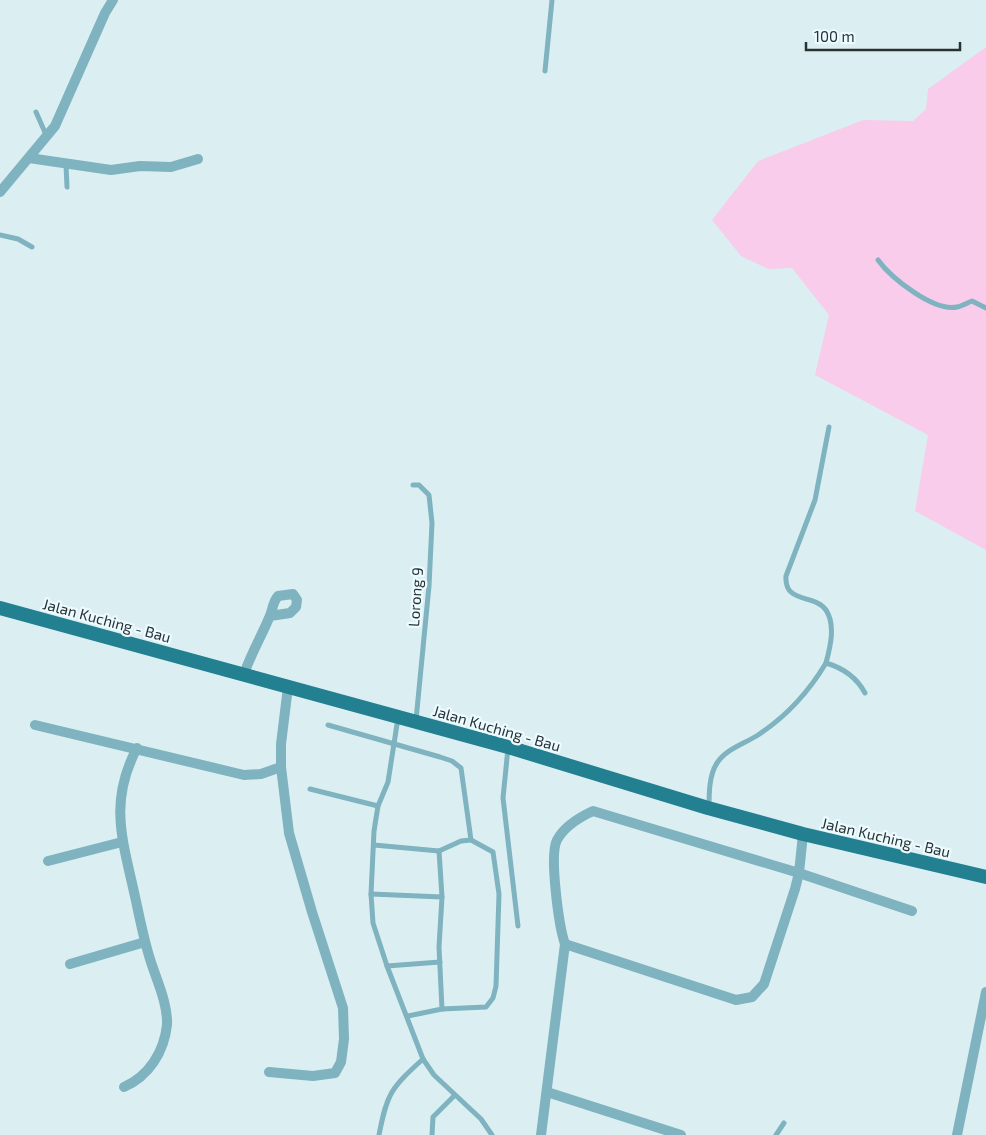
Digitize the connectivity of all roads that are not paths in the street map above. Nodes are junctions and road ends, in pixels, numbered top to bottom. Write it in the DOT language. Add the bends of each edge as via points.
graph roads {
  1 [pos="114,0"];
  2 [pos="552,0"];
  3 [pos="545,71"];
  4 [pos="36,112"];
  5 [pos="48,138"];
  6 [pos="29,158"];
  7 [pos="198,158"];
  8 [pos="66,165"];
  9 [pos="2,187"];
  10 [pos="67,187"];
  11 [pos="0,235"];
  12 [pos="32,247"];
  13 [pos="878,260"];
  14 [pos="986,308"];
  15 [pos="829,427"];
  16 [pos="412,485"];
  17 [pos="0,608"];
  18 [pos="270,616"];
  19 [pos="826,663"];
  20 [pos="244,674"];
  21 [pos="288,687"];
  22 [pos="865,693"];
  23 [pos="398,717"];
  24 [pos="416,723"];
  25 [pos="35,725"];
  26 [pos="328,725"];
  27 [pos="393,744"];
  28 [pos="508,747"];
  29 [pos="137,748"];
  30 [pos="281,767"];
  31 [pos="310,789"];
  32 [pos="378,806"];
  33 [pos="708,808"];
  34 [pos="803,834"];
  35 [pos="472,840"];
  36 [pos="122,842"];
  37 [pos="374,846"];
  38 [pos="439,851"];
  39 [pos="48,861"];
  40 [pos="799,873"];
  41 [pos="986,877"];
  42 [pos="371,894"];
  43 [pos="442,897"];
  44 [pos="912,911"];
  45 [pos="518,926"];
  46 [pos="145,942"];
  47 [pos="565,944"];
  48 [pos="440,962"];
  49 [pos="70,964"];
  50 [pos="387,966"];
  51 [pos="986,992"];
  52 [pos="442,1009"];
  53 [pos="408,1016"];
  54 [pos="423,1059"];
  55 [pos="269,1072"];
  56 [pos="124,1087"];
  57 [pos="547,1092"];
  58 [pos="455,1095"];
  59 [pos="784,1123"];
  60 [pos="379,1135"];
  61 [pos="432,1135"];
  62 [pos="492,1135"];
  63 [pos="541,1135"];
  64 [pos="681,1135"];
  65 [pos="776,1135"];
  66 [pos="957,1135"];
  1 -- 5 [label="street" via="105,13"];
  2 -- 3 [label="lane"];
  4 -- 5 [label="lane"];
  5 -- 6 [label="street"];
  6 -- 8 [label="street"];
  6 -- 9 [label="street"];
  7 -- 8 [label="street" via="171,167 140,166 112,170"];
  8 -- 10 [label="lane"];
  11 -- 12 [label="lane" via="18,239"];
  13 -- 14 [label="lane" via="887,273 939,305 956,307 972,301"];
  15 -- 19 [label="lane" via="814,500 785,584 792,594 821,605 827,611 832,641"];
  16 -- 24 [label="lane, Lorong 9" via="419,485 429,495 432,523"];
  17 -- 20 [label="main road, Jalan Kuching - Bau"];
  18 -- 20 [label="street"];
  19 -- 22 [label="lane" via="860,683"];
  19 -- 33 [label="lane" via="814,684 783,716 757,736 728,751 716,763"];
  20 -- 21 [label="main road, Jalan Kuching - Bau"];
  21 -- 23 [label="main road, Jalan Kuching - Bau"];
  21 -- 30 [label="street"];
  23 -- 24 [label="main road, Jalan Kuching - Bau"];
  23 -- 27 [label="lane"];
  24 -- 28 [label="main road, Jalan Kuching - Bau"];
  25 -- 29 [label="street"];
  26 -- 27 [label="lane"];
  27 -- 32 [label="lane" via="388,782"];
  27 -- 35 [label="lane" via="452,761 461,768"];
  28 -- 33 [label="main road, Jalan Kuching - Bau"];
  28 -- 45 [label="lane" via="503,798"];
  29 -- 30 [label="street" via="244,775 261,774"];
  29 -- 36 [label="street" via="127,768 120,802"];
  30 -- 55 [label="street" via="290,833 343,1008 344,1039 341,1062 335,1073 313,1076"];
  31 -- 32 [label="lane"];
  32 -- 37 [label="lane"];
  33 -- 34 [label="main road, Jalan Kuching - Bau"];
  34 -- 40 [label="street"];
  34 -- 41 [label="main road, Jalan Kuching - Bau"];
  35 -- 38 [label="lane" via="461,841"];
  35 -- 52 [label="lane" via="494,852 499,894 496,986 486,1007"];
  36 -- 39 [label="street"];
  36 -- 46 [label="street"];
  37 -- 38 [label="lane"];
  37 -- 42 [label="lane"];
  38 -- 43 [label="lane"];
  40 -- 44 [label="street"];
  40 -- 47 [label="street" via="764,984 752,997 736,1000"];
  40 -- 47 [label="street" via="593,812 578,818 557,840 554,856"];
  42 -- 43 [label="lane"];
  42 -- 50 [label="lane" via="373,923"];
  43 -- 48 [label="lane"];
  46 -- 49 [label="street"];
  46 -- 56 [label="street" via="167,1024 153,1064 139,1080"];
  47 -- 57 [label="street"];
  48 -- 50 [label="lane"];
  48 -- 52 [label="lane"];
  50 -- 53 [label="lane"];
  51 -- 66 [label="street"];
  52 -- 53 [label="lane"];
  53 -- 54 [label="lane"];
  54 -- 58 [label="lane"];
  54 -- 60 [label="lane" via="395,1085 386,1102"];
  57 -- 63 [label="street"];
  57 -- 64 [label="street"];
  58 -- 61 [label="lane" via="433,1116"];
  58 -- 62 [label="lane" via="481,1119"];
  59 -- 65 [label="lane"];
}
